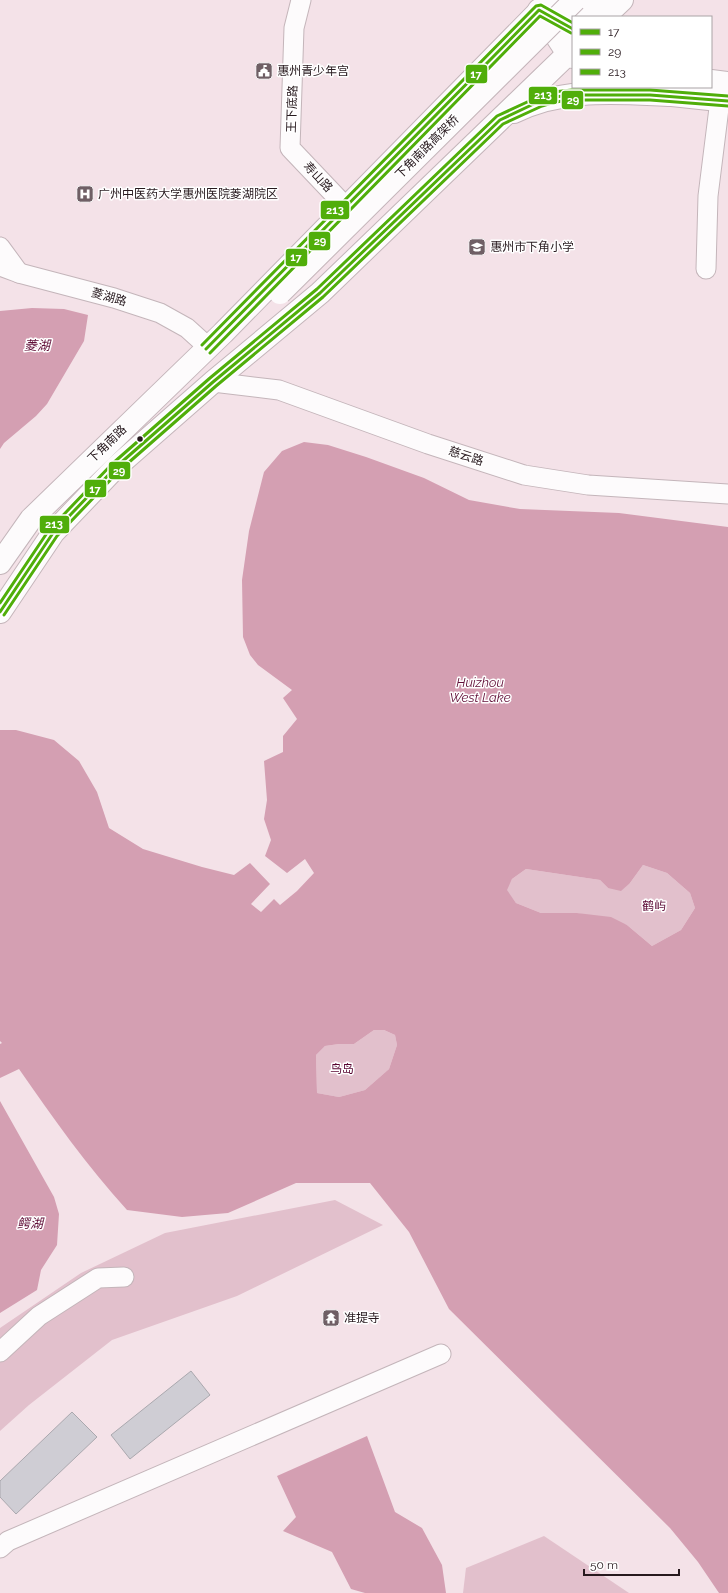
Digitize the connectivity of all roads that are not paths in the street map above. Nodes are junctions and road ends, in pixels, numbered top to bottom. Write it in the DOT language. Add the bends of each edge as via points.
graph roads {
  1 [pos="302,0"];
  2 [pos="575,0"];
  3 [pos="596,0"];
  4 [pos="622,0"];
  5 [pos="632,0"];
  6 [pos="540,3"];
  7 [pos="579,16"];
  8 [pos="605,16"];
  9 [pos="627,16"];
  10 [pos="572,23"];
  11 [pos="572,28"];
  12 [pos="571,54"];
  13 [pos="644,88"];
  14 [pos="722,91"];
  15 [pos="672,95"];
  16 [pos="500,120"];
  17 [pos="290,148"];
  18 [pos="346,207"];
  19 [pos="0,247"];
  20 [pos="0,266"];
  21 [pos="706,269"];
  22 [pos="19,273"];
  23 [pos="285,297"];
  24 [pos="216,340"];
  25 [pos="212,382"];
  26 [pos="728,494"];
  27 [pos="0,563"];
  28 [pos="0,612"];
  29 [pos="124,1277"];
  30 [pos="0,1352"];
  31 [pos="441,1354"];
  32 [pos="0,1548"];
  1 -- 17 [label="street, 王下底路" via="294,28"];
  2 -- 23 [label="main road, 下角南路高架桥, bridge"];
  3 -- 7 [label="main road"];
  4 -- 8 [label="main road"];
  5 -- 9 [label="main road"];
  6 -- 11 [label="main road"];
  6 -- 12 [label="main road"];
  6 -- 18 [label="main road, 下角南路"];
  10 -- 23 [label="main road, 下角南路高架桥"];
  12 -- 16 [label="main road, 下角南路"];
  13 -- 15 [label="main road"];
  14 -- 15 [label="main road"];
  14 -- 21 [label="street" via="708,196"];
  15 -- 16 [label="main road" via="571,94 535,103"];
  16 -- 25 [label="main road, 下角南路" via="320,293"];
  17 -- 18 [label="street, 寿山路"];
  18 -- 24 [label="main road, 下角南路"];
  19 -- 22 [label="street"];
  20 -- 22 [label="street, 菱湖路"];
  22 -- 24 [label="street, 菱湖路" via="160,313 186,328"];
  23 -- 24 [label="main road, 下角南路"];
  23 -- 25 [label="main road, 下角南路"];
  24 -- 27 [label="main road, 下角南路" via="31,519"];
  25 -- 26 [label="street, 慈云路" via="279,390 428,444 524,475 588,485"];
  25 -- 28 [label="main road, 下角南路" via="116,467 53,533"];
  29 -- 30 [label="street" via="98,1278 39,1316"];
  31 -- 32 [label="street" via="8,1541"];
}
